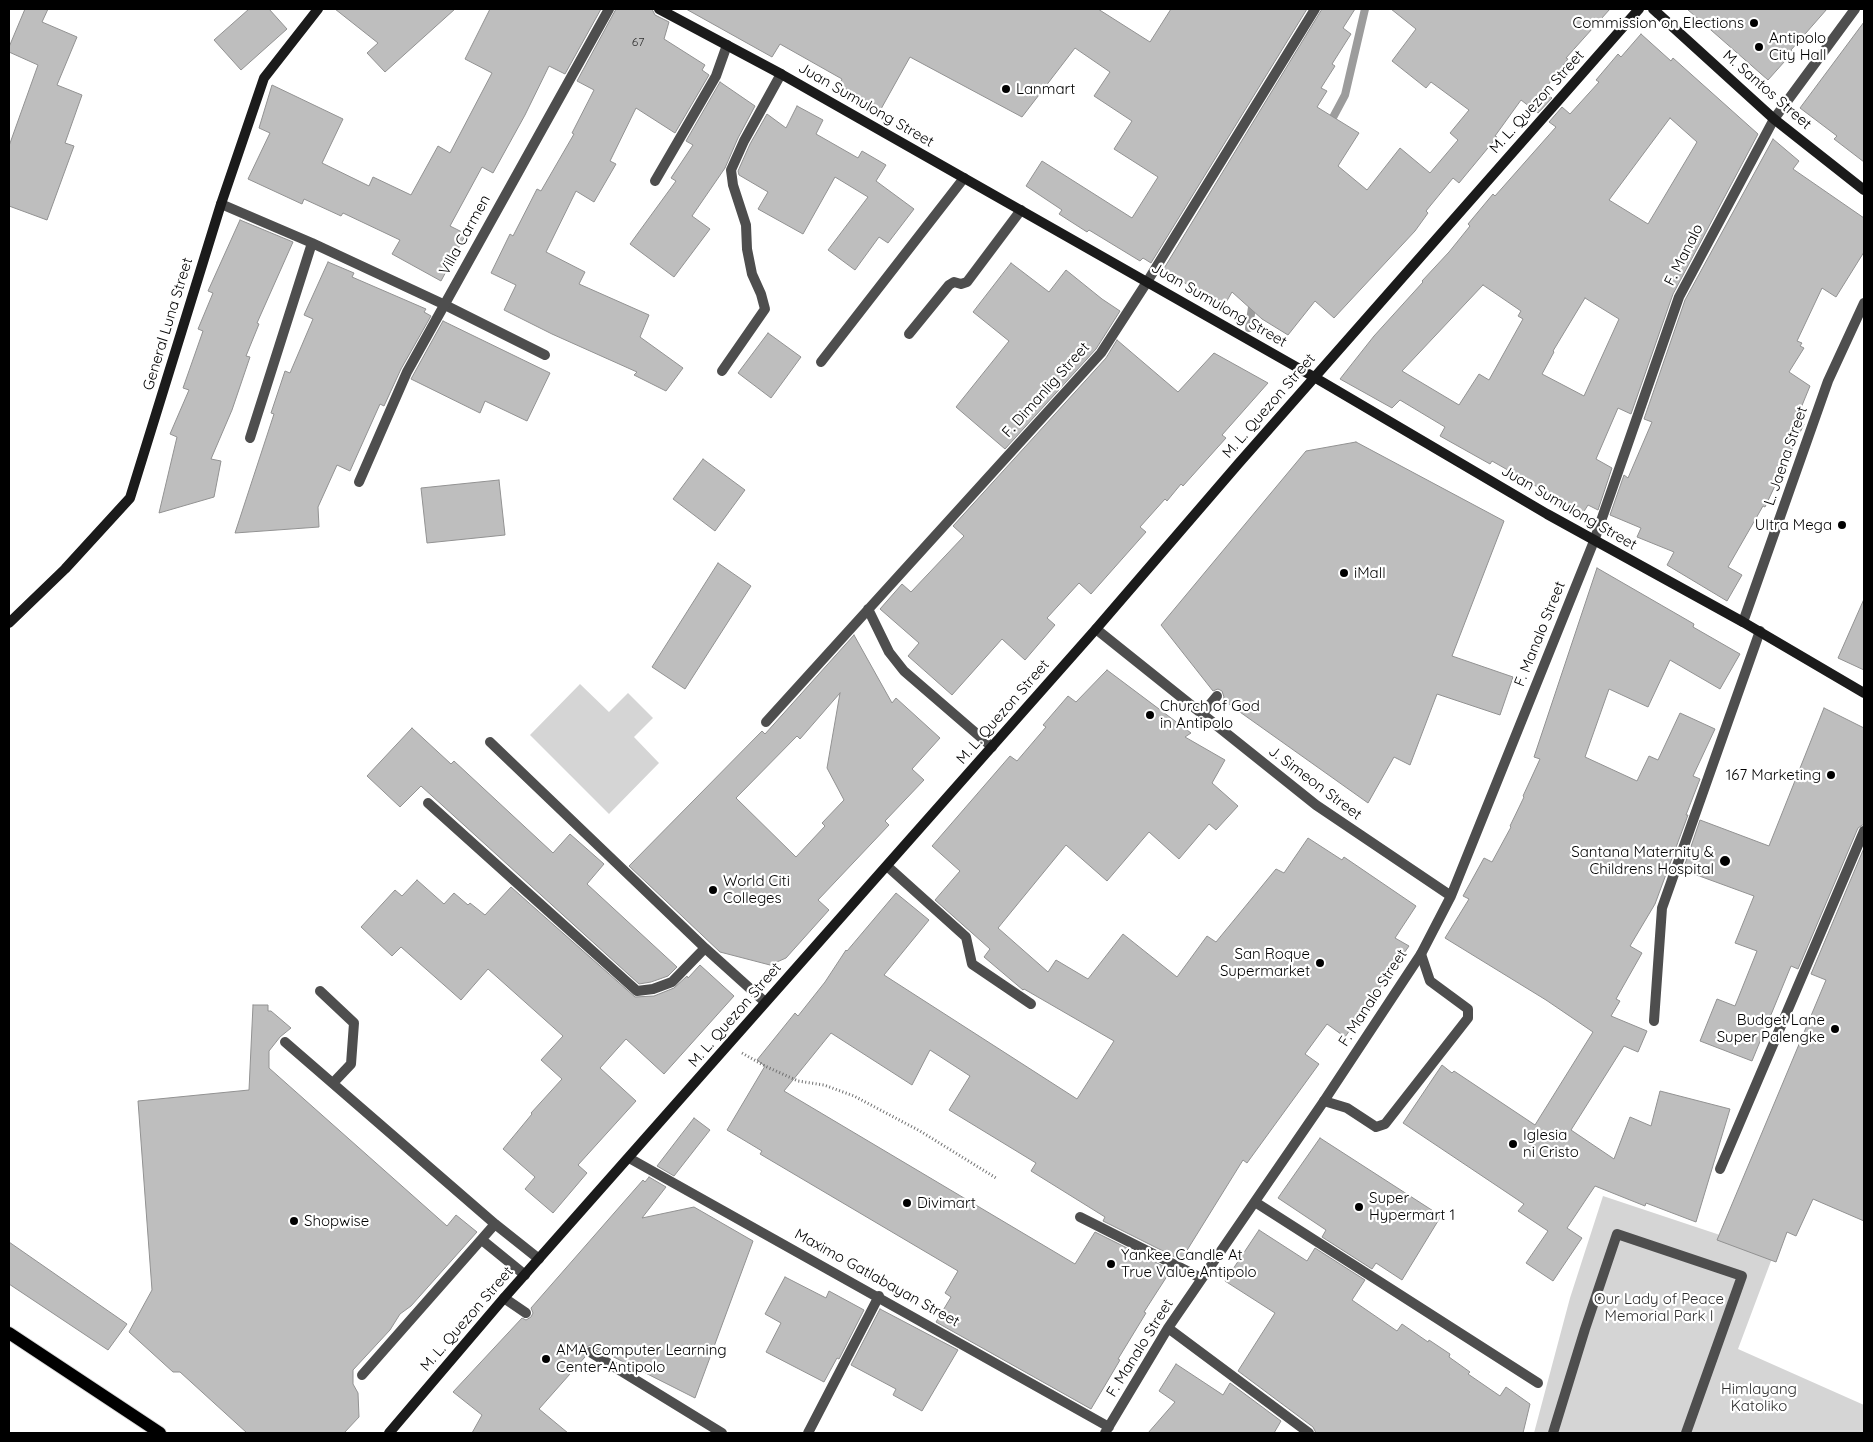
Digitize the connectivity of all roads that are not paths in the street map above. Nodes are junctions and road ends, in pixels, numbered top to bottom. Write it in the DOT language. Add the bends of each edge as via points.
graph roads {
  1 [pos="318,9"];
  2 [pos="610,9"];
  3 [pos="659,9"];
  4 [pos="1315,9"];
  5 [pos="1639,9"];
  6 [pos="1653,9"];
  7 [pos="1855,9"];
  8 [pos="727,45"];
  9 [pos="781,74"];
  10 [pos="1774,119"];
  11 [pos="964,178"];
  12 [pos="655,181"];
  13 [pos="1864,190"];
  14 [pos="220,204"];
  15 [pos="1021,210"];
  16 [pos="312,243"];
  17 [pos="1147,282"];
  18 [pos="1864,303"];
  19 [pos="443,304"];
  20 [pos="909,334"];
  21 [pos="545,355"];
  22 [pos="821,362"];
  23 [pos="722,371"];
  24 [pos="1314,377"];
  25 [pos="250,438"];
  26 [pos="358,482"];
  27 [pos="1594,541"];
  28 [pos="868,609"];
  29 [pos="1743,622"];
  30 [pos="9,623"];
  31 [pos="1096,629"];
  32 [pos="1760,631"];
  33 [pos="1864,692"];
  34 [pos="1217,696"];
  35 [pos="1202,714"];
  36 [pos="766,722"];
  37 [pos="490,742"];
  38 [pos="992,747"];
  39 [pos="428,803"];
  40 [pos="1864,831"];
  41 [pos="887,866"];
  42 [pos="1451,896"];
  43 [pos="705,948"];
  44 [pos="1421,954"];
  45 [pos="320,991"];
  46 [pos="765,1002"];
  47 [pos="1030,1004"];
  48 [pos="1654,1021"];
  49 [pos="285,1042"];
  50 [pos="333,1083"];
  51 [pos="1324,1101"];
  52 [pos="629,1158"];
  53 [pos="1720,1169"];
  54 [pos="1255,1202"];
  55 [pos="1080,1217"];
  56 [pos="495,1224"];
  57 [pos="482,1240"];
  58 [pos="540,1259"];
  59 [pos="525,1275"];
  60 [pos="1201,1278"];
  61 [pos="879,1296"];
  62 [pos="504,1298"];
  63 [pos="526,1314"];
  64 [pos="1168,1328"];
  65 [pos="9,1333"];
  66 [pos="590,1352"];
  67 [pos="362,1374"];
  68 [pos="1538,1383"];
  69 [pos="1107,1430"];
  70 [pos="160,1433"];
  71 [pos="389,1433"];
  72 [pos="722,1433"];
  73 [pos="808,1433"];
  74 [pos="1309,1433"];
  75 [pos="1553,1433"];
  76 [pos="1686,1433"];
  1 -- 14 [label="main road, General Luna Street" via="264,78"];
  2 -- 19 [label="street, Villa Carmen"];
  3 -- 8 [label="main road, Juan Sumulong Street"];
  4 -- 17 [label="street, F. Dimanlig Street"];
  5 -- 24 [label="main road, M. L. Quezon Street"];
  6 -- 10 [label="main road, M. Santos Street"];
  7 -- 10 [label="street, F. Manalo"];
  8 -- 9 [label="main road, Juan Sumulong Street"];
  8 -- 12 [label="street" via="716,76"];
  9 -- 11 [label="main road, Juan Sumulong Street"];
  9 -- 23 [label="street" via="731,170 746,225 752,274 765,309"];
  10 -- 13 [label="main road, M. Santos Street"];
  10 -- 27 [label="street, F. Manalo" via="1679,298"];
  11 -- 15 [label="main road, Juan Sumulong Street"];
  11 -- 22 [label="street"];
  14 -- 16 [label="street"];
  14 -- 30 [label="main road, General Luna Street" via="130,498 65,569"];
  15 -- 17 [label="main road, Juan Sumulong Street"];
  15 -- 20 [label="street" via="966,282 949,285"];
  16 -- 19 [label="street"];
  16 -- 25 [label="street"];
  17 -- 24 [label="main road, Juan Sumulong Street"];
  17 -- 28 [label="street, F. Dimanlig Street" via="1101,353"];
  18 -- 29 [label="street, L. Jaena Street" via="1828,381"];
  19 -- 21 [label="street"];
  19 -- 26 [label="street, Villa Carmen" via="407,372"];
  24 -- 27 [label="main road, Juan Sumulong Street"];
  24 -- 31 [label="main road, M. L. Quezon Street"];
  27 -- 29 [label="main road, Juan Sumulong Street"];
  27 -- 42 [label="street, F. Manalo Street"];
  28 -- 36 [label="street, F. Dimanlig Street"];
  28 -- 38 [label="street" via="889,652 904,671"];
  29 -- 32 [label="main road, Juan Sumulong Street"];
  31 -- 35 [label="street, J. Simeon Street"];
  31 -- 38 [label="main road, M. L. Quezon Street"];
  32 -- 33 [label="main road, Juan Sumulong Street"];
  32 -- 48 [label="street" via="1662,908"];
  34 -- 35 [label="street"];
  35 -- 42 [label="street, J. Simeon Street" via="1316,805"];
  37 -- 43 [label="street"];
  38 -- 41 [label="main road, M. L. Quezon Street"];
  39 -- 43 [label="street" via="637,991 672,982"];
  40 -- 53 [label="street"];
  41 -- 46 [label="main road, M. L. Quezon Street"];
  41 -- 47 [label="street" via="966,937 972,964"];
  42 -- 44 [label="street, F. Manalo Street"];
  43 -- 46 [label="street"];
  44 -- 51 [label="street, F. Manalo Street"];
  44 -- 51 [label="street" via="1430,981 1468,1009 1468,1018 1385,1124 1376,1127 1347,1108"];
  45 -- 50 [label="street" via="354,1023 351,1064"];
  46 -- 52 [label="main road, M. L. Quezon Street"];
  49 -- 50 [label="street"];
  50 -- 56 [label="street"];
  51 -- 54 [label="street, F. Manalo Street"];
  52 -- 58 [label="main road, M. L. Quezon Street"];
  52 -- 61 [label="street, Maximo Gatlabayan Street"];
  54 -- 60 [label="street, F. Manalo Street"];
  54 -- 68 [label="street"];
  55 -- 60 [label="street"];
  56 -- 57 [label="street"];
  56 -- 58 [label="street"];
  57 -- 59 [label="street"];
  57 -- 67 [label="street"];
  58 -- 59 [label="main road, M. L. Quezon Street"];
  59 -- 62 [label="main road, M. L. Quezon Street"];
  60 -- 64 [label="street, F. Manalo Street"];
  61 -- 69 [label="street, Maximo Gatlabayan Street"];
  61 -- 73 [label="street"];
  62 -- 63 [label="street"];
  62 -- 71 [label="main road, M. L. Quezon Street"];
  64 -- 69 [label="street, F. Manalo Street"];
  64 -- 74 [label="street"];
  65 -- 70 [label="main road"];
  66 -- 72 [label="street"];
  75 -- 76 [label="street" via="1617,1234 1742,1276"];
}
